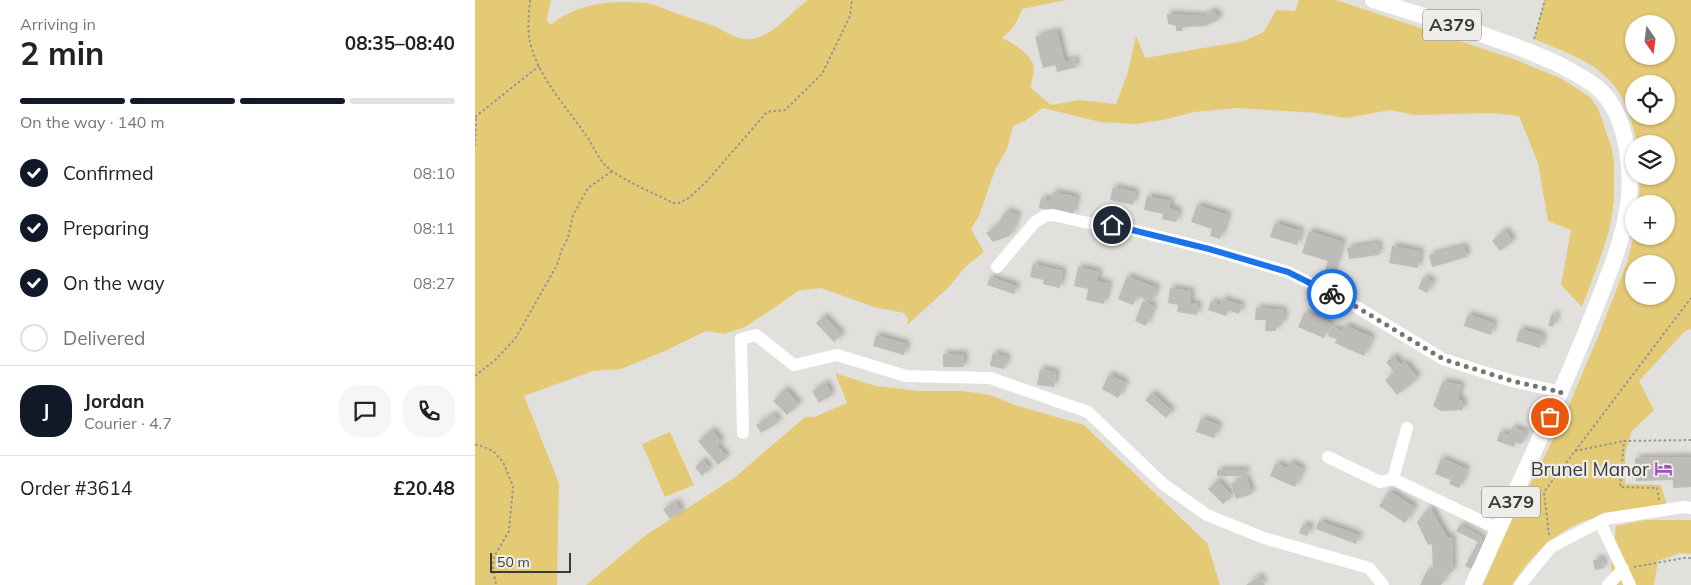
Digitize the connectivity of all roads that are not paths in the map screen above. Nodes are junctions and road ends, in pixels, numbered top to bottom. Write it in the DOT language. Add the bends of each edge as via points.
graph roads {
  1 [pos="1373,0"];
  2 [pos="997,267"];
  3 [pos="1561,392"];
  4 [pos="1407,428"];
  5 [pos="743,433"];
  6 [pos="1328,457"];
  7 [pos="1393,479"];
  8 [pos="1691,508"];
  9 [pos="1600,522"];
  10 [pos="1498,529"];
  11 [pos="1623,569"];
  12 [pos="1383,585"];
  13 [pos="1473,585"];
  14 [pos="1520,585"];
  15 [pos="1608,585"];
  16 [pos="1630,585"];
  1 -- 3 [label="main road, A379" via="1530,51 1603,92 1617,115 1629,163 1628,206 1619,249"];
  2 -- 3 [label="street" via="1035,222 1045,216 1112,225 1288,272 1350,303 1443,359 1512,381"];
  3 -- 10 [label="main road, A379"];
  4 -- 7 [label="street"];
  5 -- 12 [label="street" via="741,339 756,335 794,365 837,355 906,376 990,378 1088,412 1163,484 1207,515 1264,538 1369,568"];
  6 -- 7 [label="street" via="1381,482"];
  7 -- 10 [label="street"];
  8 -- 9 [label="street"];
  9 -- 11 [label="street"];
  9 -- 14 [label="street" via="1551,547"];
  10 -- 13 [label="main road, A379"];
  11 -- 15 [label="street"];
  11 -- 16 [label="street"];
}
